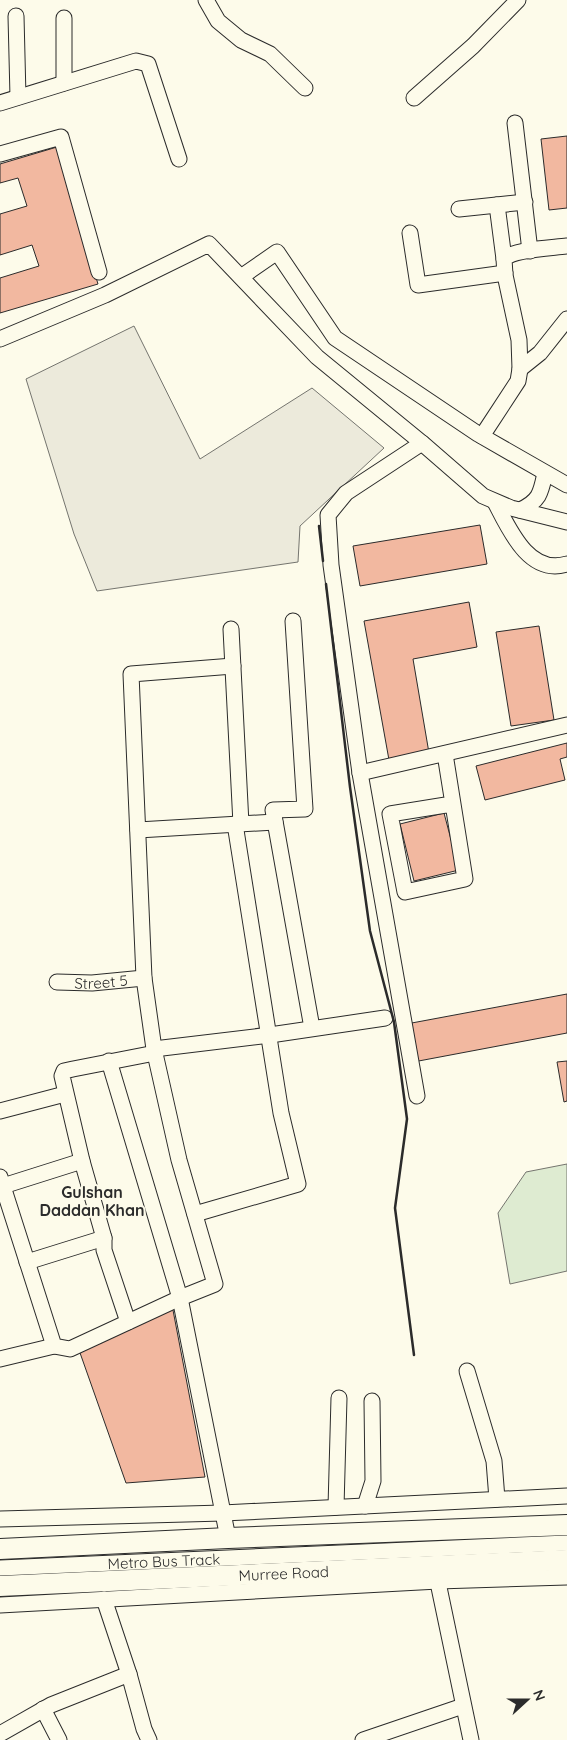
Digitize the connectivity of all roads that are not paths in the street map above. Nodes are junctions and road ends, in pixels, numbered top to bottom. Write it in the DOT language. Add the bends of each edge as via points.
graph roads {
  1 [pos="518,0"];
  2 [pos="212,3"];
  3 [pos="16,16"];
  4 [pos="64,18"];
  5 [pos="64,83"];
  6 [pos="305,88"];
  7 [pos="18,97"];
  8 [pos="414,98"];
  9 [pos="0,103"];
  10 [pos="515,124"];
  11 [pos="0,154"];
  12 [pos="179,159"];
  13 [pos="525,202"];
  14 [pos="497,205"];
  15 [pos="459,209"];
  16 [pos="410,233"];
  17 [pos="567,246"];
  18 [pos="530,251"];
  19 [pos="505,266"];
  20 [pos="100,272"];
  21 [pos="241,277"];
  22 [pos="567,319"];
  23 [pos="335,338"];
  24 [pos="0,339"];
  25 [pos="317,357"];
  26 [pos="520,369"];
  27 [pos="482,436"];
  28 [pos="422,443"];
  29 [pos="545,473"];
  30 [pos="567,485"];
  31 [pos="495,502"];
  32 [pos="520,510"];
  33 [pos="567,522"];
  34 [pos="567,564"];
  35 [pos="293,621"];
  36 [pos="232,629"];
  37 [pos="233,666"];
  38 [pos="567,725"];
  39 [pos="445,754"];
  40 [pos="360,774"];
  41 [pos="452,804"];
  42 [pos="275,822"];
  43 [pos="238,824"];
  44 [pos="138,830"];
  45 [pos="144,978"];
  46 [pos="58,982"];
  47 [pos="385,1018"];
  48 [pos="312,1028"];
  49 [pos="270,1035"];
  50 [pos="154,1051"];
  51 [pos="109,1061"];
  52 [pos="65,1094"];
  53 [pos="417,1096"];
  54 [pos="0,1111"];
  55 [pos="82,1161"];
  56 [pos="1,1182"];
  57 [pos="194,1214"];
  58 [pos="104,1238"];
  59 [pos="27,1262"];
  60 [pos="180,1298"];
  61 [pos="128,1322"];
  62 [pos="54,1346"];
  63 [pos="0,1359"];
  64 [pos="467,1371"];
  65 [pos="339,1398"];
  66 [pos="372,1401"];
  67 [pos="567,1496"];
  68 [pos="497,1499"];
  69 [pos="364,1506"];
  70 [pos="336,1507"];
  71 [pos="223,1513"];
  72 [pos="0,1519"];
  73 [pos="567,1525"];
  74 [pos="228,1538"];
  75 [pos="567,1543"];
  76 [pos="0,1549"];
  77 [pos="567,1560"];
  78 [pos="0,1568"];
  79 [pos="436,1574"];
  80 [pos="567,1576"];
  81 [pos="0,1586"];
  82 [pos="104,1599"];
  83 [pos="0,1605"];
  84 [pos="129,1674"];
  85 [pos="463,1706"];
  86 [pos="43,1710"];
  87 [pos="0,1734"];
  88 [pos="59,1740"];
  89 [pos="149,1740"];
  90 [pos="363,1740"];
  91 [pos="471,1740"];
  1 -- 8 [label="street" via="473,46"];
  2 -- 6 [label="street" via="218,22 241,40 270,54"];
  3 -- 7 [label="street"];
  4 -- 5 [label="street"];
  5 -- 7 [label="street"];
  5 -- 12 [label="street" via="136,61 148,64"];
  7 -- 9 [label="street"];
  10 -- 13 [label="street"];
  11 -- 20 [label="street" via="61,137"];
  13 -- 14 [label="street"];
  13 -- 18 [label="street"];
  14 -- 15 [label="street"];
  14 -- 19 [label="street"];
  16 -- 19 [label="street" via="418,286"];
  17 -- 18 [label="street"];
  18 -- 19 [label="street" via="508,255"];
  19 -- 26 [label="street" via="519,340"];
  21 -- 23 [label="street" via="278,252"];
  21 -- 24 [label="street" via="210,244 105,295"];
  21 -- 25 [label="street"];
  22 -- 26 [label="street" via="540,354"];
  23 -- 25 [label="street"];
  23 -- 27 [label="street"];
  25 -- 28 [label="street"];
  26 -- 27 [label="street" via="518,381"];
  27 -- 29 [label="street"];
  28 -- 31 [label="street" via="483,496"];
  28 -- 40 [label="street" via="346,493 328,515 331,565"];
  29 -- 30 [label="street"];
  29 -- 32 [label="street" via="540,494 531,505"];
  31 -- 32 [label="street"];
  31 -- 34 [label="street" via="510,532 529,556 545,564"];
  32 -- 33 [label="street"];
  35 -- 42 [label="street" via="305,809 273,810"];
  36 -- 37 [label="street"];
  37 -- 43 [label="street"];
  37 -- 44 [label="street" via="131,674"];
  38 -- 39 [label="street"];
  39 -- 40 [label="street"];
  39 -- 41 [label="street"];
  40 -- 53 [label="street"];
  41 -- 41 [label="street" via="465,879 406,892 390,814"];
  42 -- 43 [label="street"];
  42 -- 48 [label="street"];
  43 -- 44 [label="street"];
  43 -- 49 [label="street"];
  44 -- 45 [label="street"];
  45 -- 46 [label="street, Street 5" via="92,983"];
  45 -- 50 [label="street"];
  47 -- 48 [label="street"];
  48 -- 49 [label="street"];
  49 -- 50 [label="street"];
  49 -- 57 [label="street" via="281,1113 298,1184"];
  50 -- 51 [label="street"];
  50 -- 57 [label="street"];
  51 -- 52 [label="street" via="64,1071"];
  51 -- 60 [label="street"];
  52 -- 54 [label="street"];
  52 -- 55 [label="street"];
  55 -- 56 [label="street"];
  55 -- 58 [label="street"];
  56 -- 59 [label="street"];
  57 -- 60 [label="street" via="215,1284"];
  58 -- 59 [label="street"];
  58 -- 61 [label="street" via="104,1250"];
  59 -- 62 [label="street"];
  60 -- 61 [label="street"];
  60 -- 71 [label="street"];
  61 -- 62 [label="street" via="70,1349"];
  62 -- 63 [label="street"];
  64 -- 68 [label="street" via="494,1461"];
  65 -- 70 [label="street"];
  66 -- 69 [label="street" via="374,1482"];
  67 -- 68 [label="street"];
  68 -- 69 [label="street"];
  69 -- 70 [label="street"];
  70 -- 71 [label="street"];
  71 -- 72 [label="street"];
  71 -- 74 [label="street"];
  73 -- 74 [label="main road"];
  74 -- 76 [label="main road"];
  75 -- 78 [label="street, Metro Bus Track"];
  77 -- 79 [label="main road, Murree Road"];
  79 -- 80 [label="street"];
  79 -- 81 [label="main road, Murree Road"];
  79 -- 82 [label="street"];
  79 -- 85 [label="street"];
  82 -- 83 [label="street"];
  82 -- 84 [label="street"];
  84 -- 86 [label="street"];
  84 -- 89 [label="street"];
  85 -- 90 [label="street"];
  85 -- 91 [label="street"];
  86 -- 87 [label="street"];
  86 -- 88 [label="street"];
}
